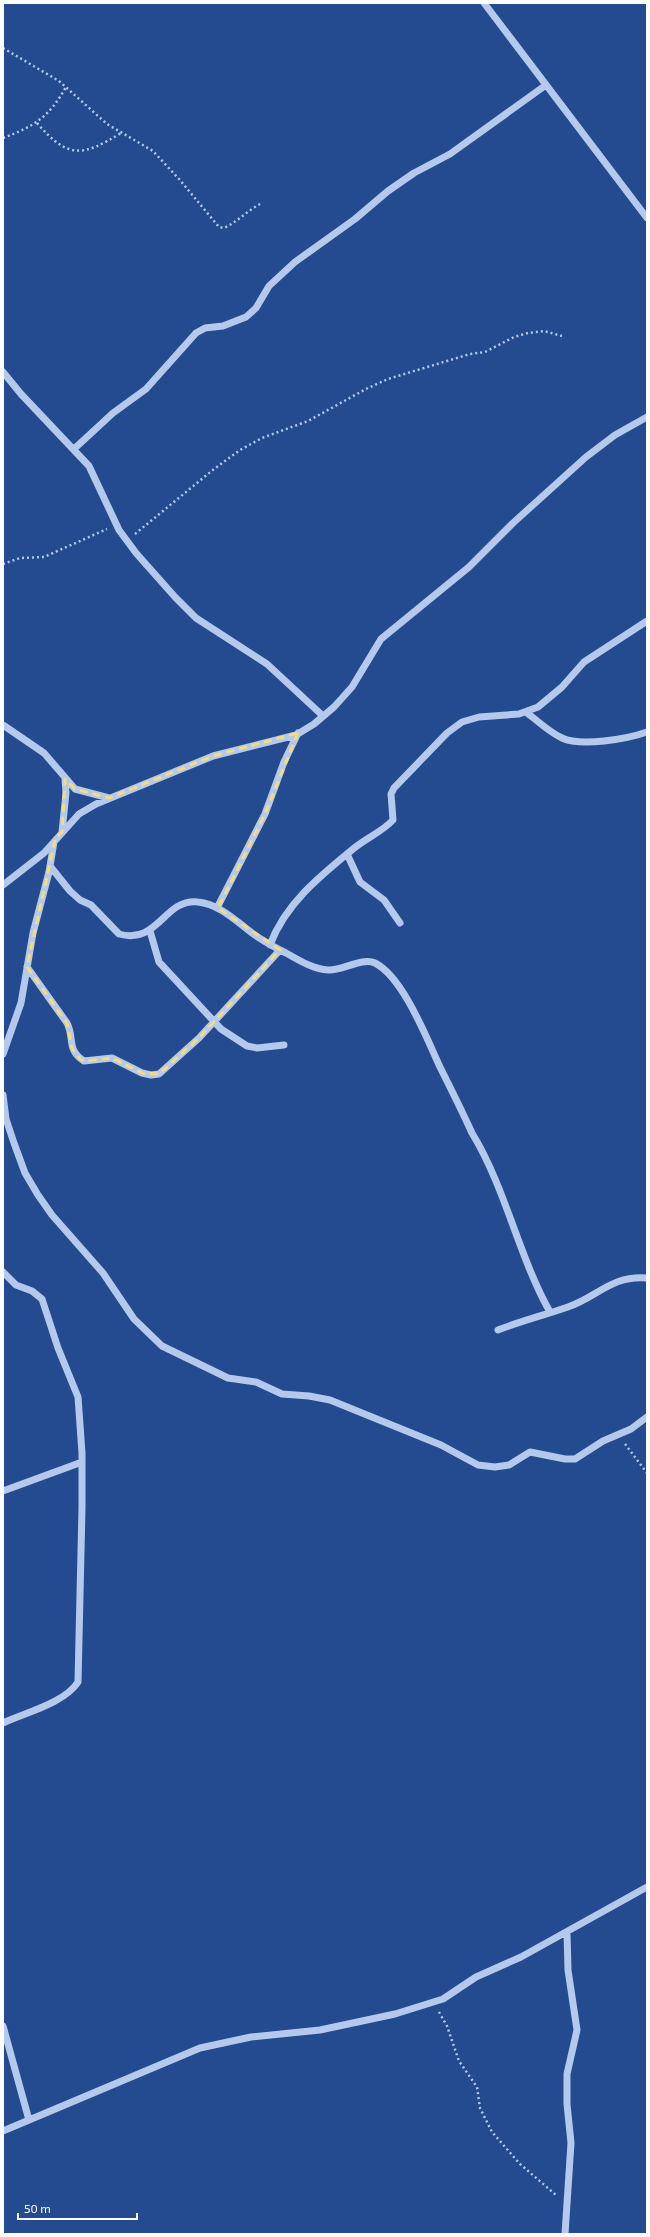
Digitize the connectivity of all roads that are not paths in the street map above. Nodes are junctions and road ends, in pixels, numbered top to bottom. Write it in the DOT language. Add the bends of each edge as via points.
graph roads {
  1 [pos="484,3"];
  2 [pos="546,85"];
  3 [pos="647,218"];
  4 [pos="3,372"];
  5 [pos="647,417"];
  6 [pos="74,449"];
  7 [pos="647,621"];
  8 [pos="527,712"];
  9 [pos="323,716"];
  10 [pos="3,725"];
  11 [pos="647,732"];
  12 [pos="298,733"];
  13 [pos="65,779"];
  14 [pos="109,798"];
  15 [pos="62,832"];
  16 [pos="55,840"];
  17 [pos="347,854"];
  18 [pos="50,866"];
  19 [pos="3,885"];
  20 [pos="218,908"];
  21 [pos="400,923"];
  22 [pos="150,931"];
  23 [pos="270,945"];
  24 [pos="280,950"];
  25 [pos="27,967"];
  26 [pos="214,1022"];
  27 [pos="284,1045"];
  28 [pos="3,1054"];
  29 [pos="3,1095"];
  30 [pos="3,1272"];
  31 [pos="647,1278"];
  32 [pos="550,1312"];
  33 [pos="498,1330"];
  34 [pos="647,1417"];
  35 [pos="82,1462"];
  36 [pos="3,1491"];
  37 [pos="3,1723"];
  38 [pos="647,1887"];
  39 [pos="567,1932"];
  40 [pos="3,2026"];
  41 [pos="28,2120"];
  42 [pos="3,2131"];
  43 [pos="565,2234"];
  1 -- 2 [label="street"];
  2 -- 3 [label="street"];
  2 -- 6 [label="street" via="450,154 414,173 388,191 355,219 294,262 269,286 256,308 246,317 223,326 205,328 196,333 146,389 113,413"];
  4 -- 6 [label="street"];
  5 -- 9 [label="street" via="615,435 586,457 534,503 469,567 381,639 352,687"];
  6 -- 9 [label="street" via="89,466 116,524 154,574 196,618 267,664"];
  7 -- 8 [label="street" via="584,662 562,686 538,707"];
  8 -- 11 [label="street" via="552,731 573,742 617,739"];
  8 -- 17 [label="street" via="479,717 462,722 447,732 394,788 391,794 393,820"];
  9 -- 12 [label="street"];
  10 -- 13 [label="street" via="44,753"];
  12 -- 14 [label="street" via="213,756"];
  12 -- 20 [label="street" via="284,762 265,814"];
  13 -- 14 [label="street" via="75,789"];
  13 -- 15 [label="street"];
  14 -- 15 [label="street" via="80,814"];
  15 -- 16 [label="street"];
  16 -- 18 [label="street"];
  16 -- 19 [label="street" via="44,853"];
  17 -- 21 [label="street" via="360,882 384,900"];
  17 -- 23 [label="street" via="319,877 294,904 278,925"];
  18 -- 22 [label="street" via="70,891 91,905 119,934 139,936"];
  18 -- 25 [label="street"];
  20 -- 22 [label="street" via="188,901 172,910"];
  20 -- 23 [label="street"];
  22 -- 26 [label="street" via="159,962"];
  23 -- 24 [label="street"];
  24 -- 26 [label="street"];
  24 -- 32 [label="street" via="312,967 329,970 374,962 395,981 408,1001 483,1151 518,1235 525,1262"];
  25 -- 26 [label="street" via="67,1023 71,1032 72,1048 84,1061 112,1058 142,1073 159,1074 177,1060"];
  25 -- 28 [label="street" via="21,1003"];
  26 -- 27 [label="street" via="228,1035 247,1046 257,1048"];
  29 -- 34 [label="street" via="6,1119 14,1144 25,1173 38,1195 103,1274 134,1319 162,1346 176,1354 228,1378 256,1382 282,1394 330,1400 441,1445 478,1465 509,1465 530,1452 565,1459 575,1458 603,1441 618,1436"];
  30 -- 35 [label="street" via="16,1285 39,1294 45,1305 58,1348 78,1396"];
  31 -- 32 [label="street" via="617,1281 570,1307"];
  32 -- 33 [label="street"];
  35 -- 36 [label="street"];
  35 -- 37 [label="street" via="78,1682 69,1692 52,1702"];
  38 -- 39 [label="street"];
  39 -- 41 [label="street" via="521,1957 476,1977 431,2003 395,2014 320,2030 251,2037 200,2048 120,2084"];
  39 -- 43 [label="street" via="568,1970 577,2030 567,2074 571,2143"];
  40 -- 41 [label="street"];
  41 -- 42 [label="street"];
}
